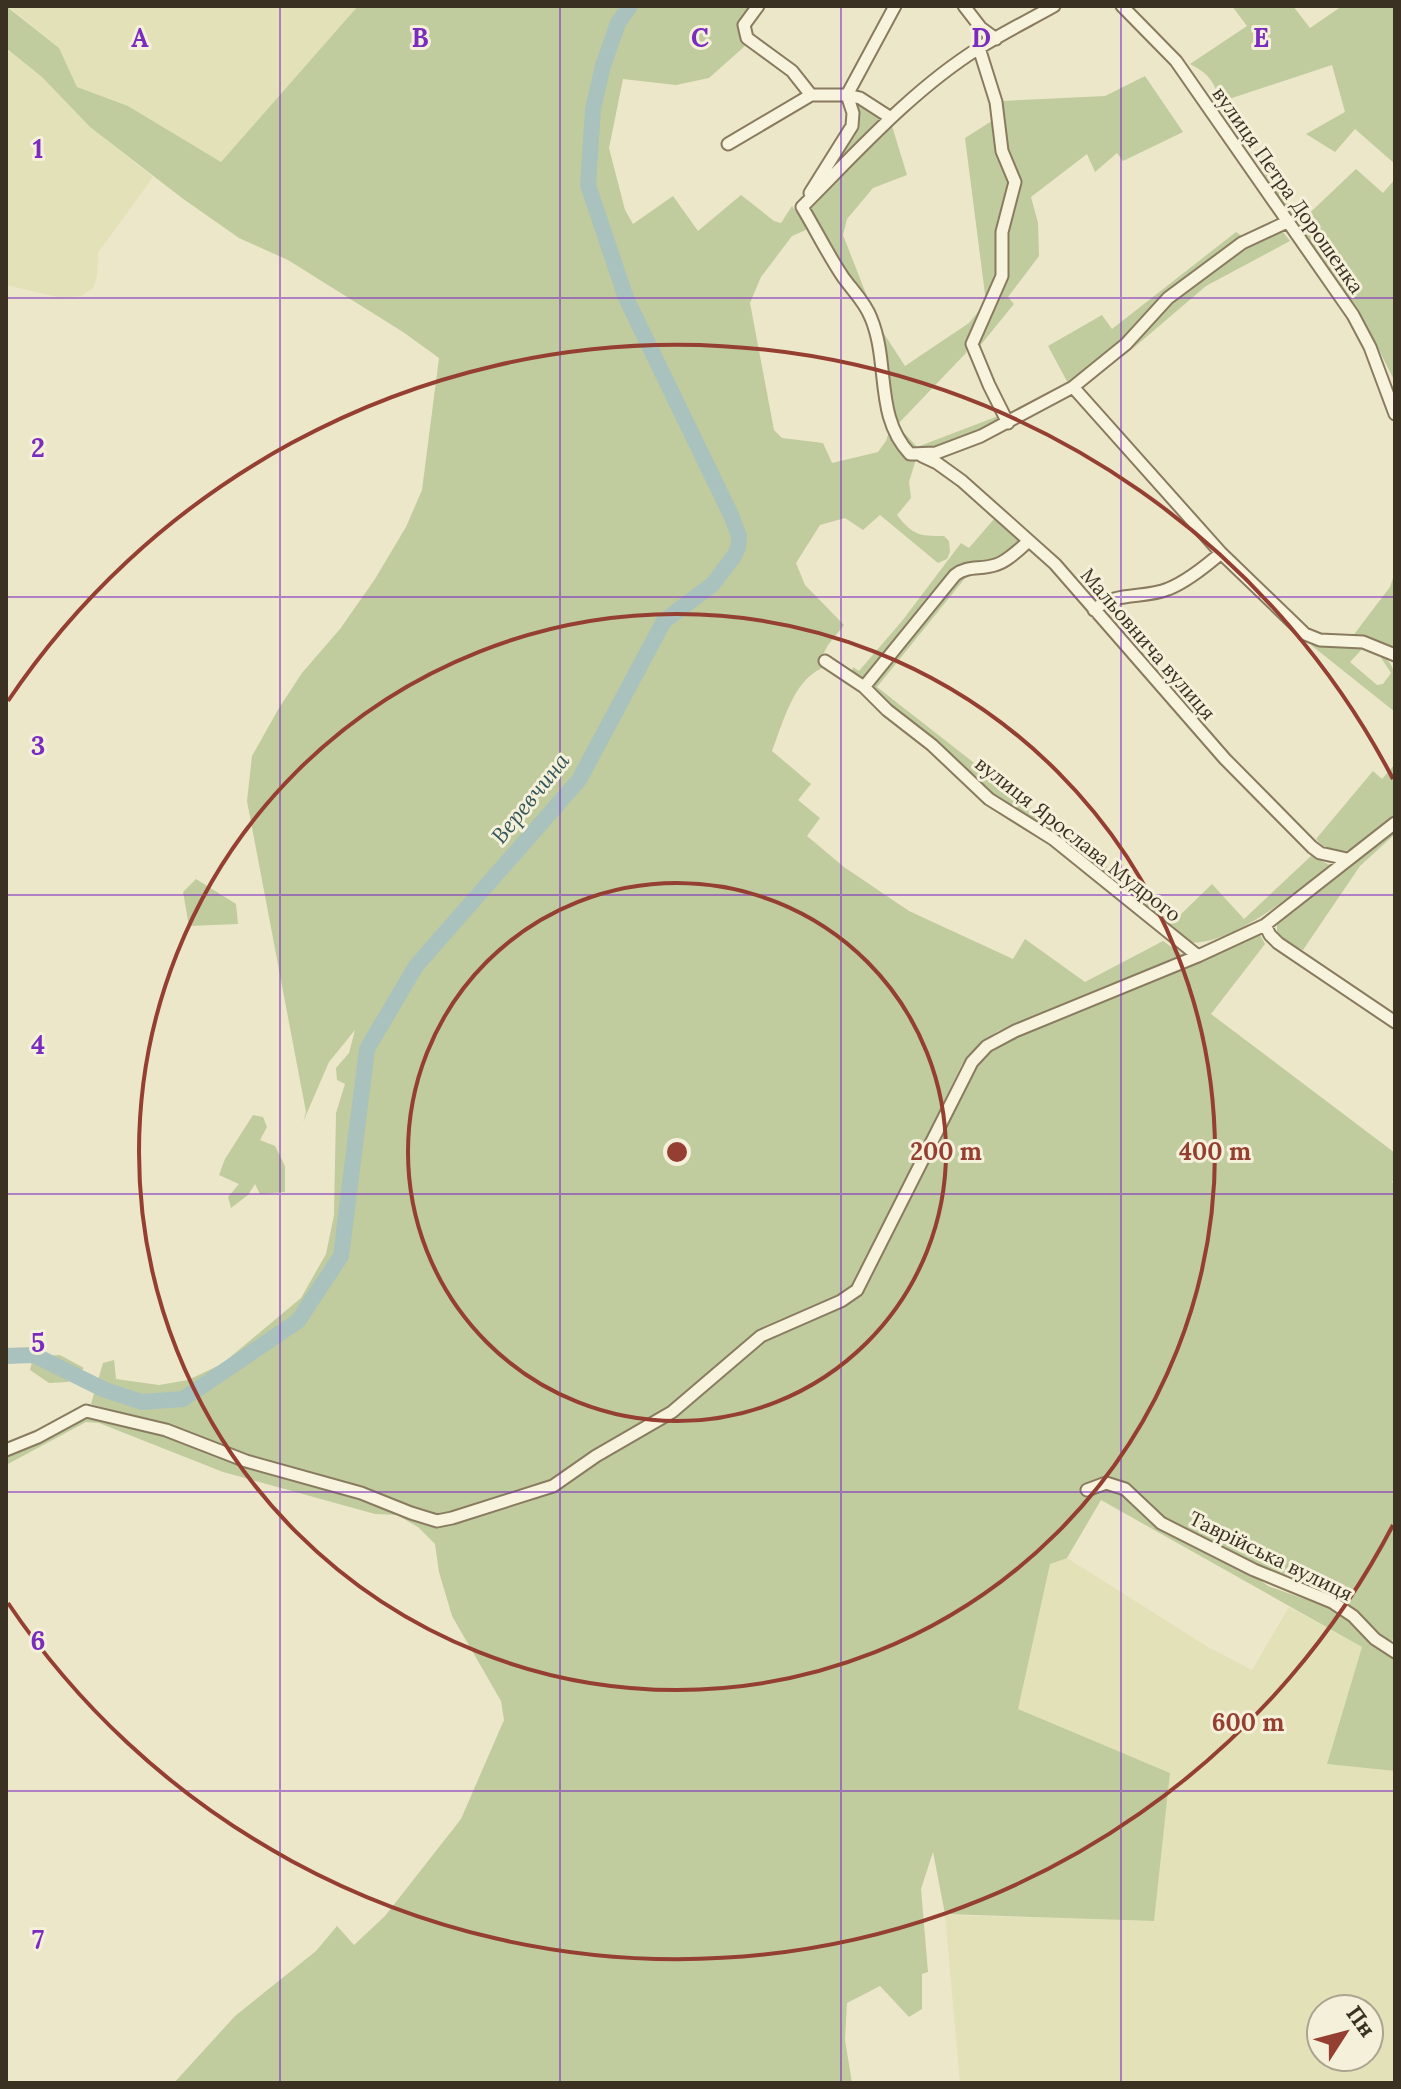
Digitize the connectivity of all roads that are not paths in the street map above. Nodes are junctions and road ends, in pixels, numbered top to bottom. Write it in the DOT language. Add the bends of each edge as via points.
graph roads {
  1 [pos="758,6"];
  2 [pos="895,6"];
  3 [pos="964,6"];
  4 [pos="1054,6"];
  5 [pos="1122,6"];
  6 [pos="996,39"];
  7 [pos="979,48"];
  8 [pos="811,95"];
  9 [pos="847,95"];
  10 [pos="891,118"];
  11 [pos="728,144"];
  12 [pos="802,207"];
  13 [pos="1287,222"];
  14 [pos="1073,387"];
  15 [pos="1395,414"];
  16 [pos="1008,423"];
  17 [pos="914,454"];
  18 [pos="1029,541"];
  19 [pos="1221,553"];
  20 [pos="1094,610"];
  21 [pos="1395,655"];
  22 [pos="825,661"];
  23 [pos="864,687"];
  24 [pos="1395,823"];
  25 [pos="1347,859"];
  26 [pos="1265,925"];
  27 [pos="1198,956"];
  28 [pos="1395,1022"];
  29 [pos="6,1450"];
  30 [pos="1087,1490"];
  31 [pos="1393,1647"];
  1 -- 8 [label="street" via="744,25 750,41 792,71"];
  2 -- 9 [label="street"];
  3 -- 6 [label="street"];
  4 -- 6 [label="street"];
  5 -- 13 [label="street, вулиця Петра Дорошенка" via="1176,61"];
  6 -- 7 [label="street"];
  7 -- 10 [label="street"];
  7 -- 16 [label="street" via="996,102 1002,151 1015,182 1002,232 1002,276 972,344"];
  8 -- 9 [label="street"];
  8 -- 11 [label="street"];
  9 -- 10 [label="street"];
  9 -- 12 [label="street" via="852,126"];
  10 -- 12 [label="street"];
  12 -- 17 [label="street" via="873,321 886,411 901,444"];
  13 -- 14 [label="street" via="1242,243 1168,298 1126,344"];
  13 -- 15 [label="street, вулиця Петра Дорошенка" via="1362,330"];
  14 -- 16 [label="street"];
  14 -- 19 [label="street"];
  16 -- 17 [label="street" via="936,453"];
  17 -- 18 [label="street, Мальовнича вулиця" via="953,474"];
  18 -- 20 [label="street, Мальовнича вулиця"];
  18 -- 23 [label="street" via="1001,563 955,575"];
  19 -- 20 [label="street" via="1168,589 1128,595"];
  19 -- 21 [label="street" via="1312,638 1363,642"];
  20 -- 25 [label="street, Мальовнича вулиця" via="1225,759 1312,847"];
  22 -- 23 [label="street, вулиця Ярослава Мудрого"];
  23 -- 27 [label="street, вулиця Ярослава Мудрого" via="989,799 1053,839"];
  24 -- 25 [label="street"];
  25 -- 26 [label="street"];
  26 -- 27 [label="street"];
  26 -- 28 [label="street" via="1278,943"];
  27 -- 29 [label="street" via="987,1046 972,1062 857,1290 761,1336 672,1412 553,1486 437,1521 166,1430 86,1411"];
  30 -- 31 [label="street, Таврійська вулиця" via="1106,1483 1125,1489 1161,1523 1332,1602 1375,1639"];
}
